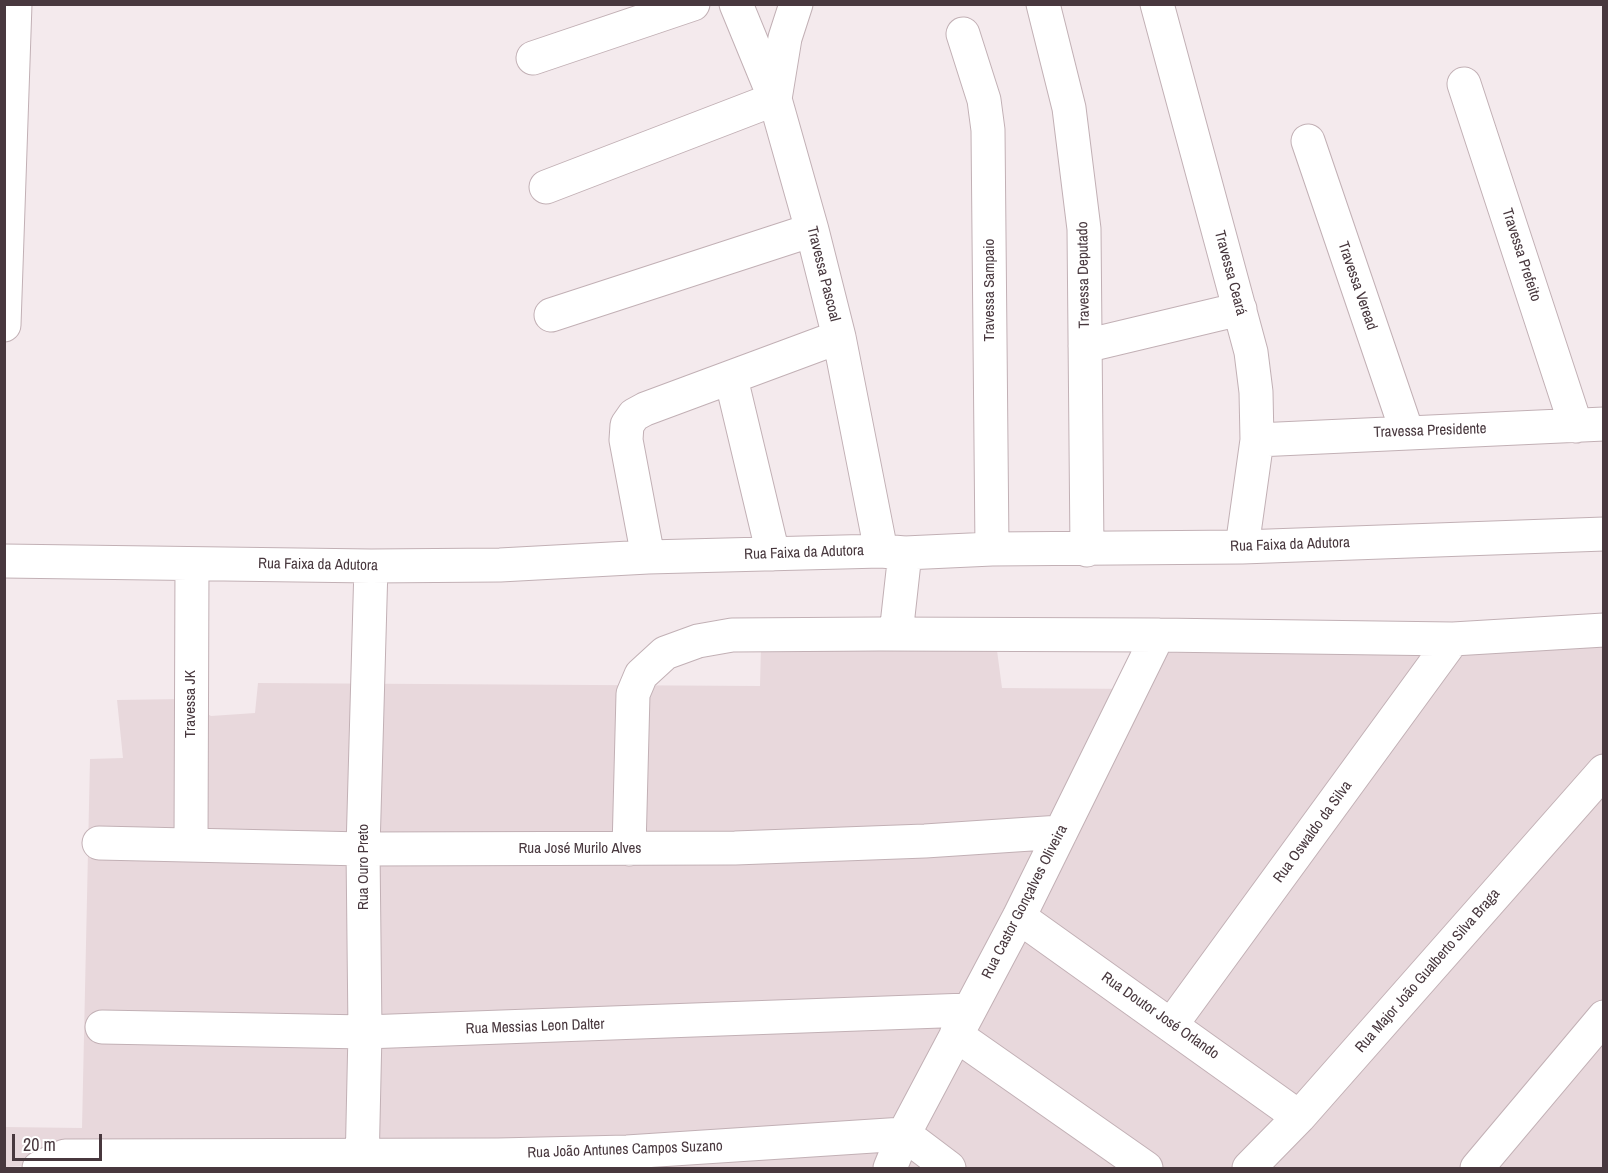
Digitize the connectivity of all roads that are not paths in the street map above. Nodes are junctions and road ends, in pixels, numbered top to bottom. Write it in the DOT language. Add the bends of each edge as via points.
graph roads {
  1 [pos="15,4"];
  2 [pos="693,4"];
  3 [pos="736,4"];
  4 [pos="796,4"];
  5 [pos="1043,4"];
  6 [pos="1157,4"];
  7 [pos="963,34"];
  8 [pos="532,58"];
  9 [pos="1464,84"];
  10 [pos="775,99"];
  11 [pos="1308,141"];
  12 [pos="546,187"];
  13 [pos="812,230"];
  14 [pos="6,249"];
  15 [pos="1240,309"];
  16 [pos="551,315"];
  17 [pos="4,325"];
  18 [pos="839,337"];
  19 [pos="1086,346"];
  20 [pos="731,378"];
  21 [pos="1590,425"];
  22 [pos="1407,432"];
  23 [pos="1257,440"];
  24 [pos="1604,534"];
  25 [pos="1242,547"];
  26 [pos="993,549"];
  27 [pos="1087,550"];
  28 [pos="893,552"];
  29 [pos="773,554"];
  30 [pos="648,557"];
  31 [pos="4,561"];
  32 [pos="192,564"];
  33 [pos="371,566"];
  34 [pos="1604,630"];
  35 [pos="896,634"];
  36 [pos="1158,635"];
  37 [pos="1453,639"];
  38 [pos="1604,771"];
  39 [pos="1061,832"];
  40 [pos="99,843"];
  41 [pos="191,844"];
  42 [pos="363,849"];
  43 [pos="629,849"];
  44 [pos="1019,917"];
  45 [pos="1604,1017"];
  46 [pos="962,1023"];
  47 [pos="1172,1024"];
  48 [pos="102,1027"];
  49 [pos="365,1032"];
  50 [pos="1299,1117"];
  51 [pos="904,1134"];
  52 [pos="363,1162"];
  53 [pos="39,1168"];
  54 [pos="890,1168"];
  55 [pos="949,1168"];
  56 [pos="1146,1168"];
  57 [pos="1249,1168"];
  58 [pos="1477,1168"];
  1 -- 14 [label="street"];
  2 -- 8 [label="street"];
  3 -- 10 [label="street, Travessa Pascoal"];
  4 -- 10 [label="street" via="785,38"];
  5 -- 19 [label="street, Travessa Deputado" via="1069,108 1077,161 1084,229"];
  6 -- 15 [label="street, Travessa Ceará"];
  7 -- 26 [label="street, Travessa Sampaio" via="984,100 988,130"];
  9 -- 21 [label="street, Travessa Prefeito"];
  10 -- 12 [label="street"];
  10 -- 13 [label="street, Travessa Pascoal"];
  11 -- 22 [label="street, Travessa Veread"];
  13 -- 16 [label="street"];
  13 -- 18 [label="street, Travessa Pascoal"];
  14 -- 17 [label="street"];
  15 -- 19 [label="street"];
  15 -- 23 [label="street, Travessa Ceará" via="1251,352"];
  18 -- 20 [label="street"];
  18 -- 28 [label="street, Travessa Pascoal"];
  19 -- 27 [label="street, Travessa Deputado"];
  20 -- 29 [label="street"];
  20 -- 30 [label="street" via="645,409 627,425 630,468"];
  21 -- 22 [label="street, Travessa Presidente"];
  22 -- 23 [label="street, Travessa Presidente"];
  23 -- 25 [label="street, Travessa Ceará"];
  24 -- 25 [label="street, Rua Faixa da Adutora"];
  25 -- 27 [label="street, Rua Faixa da Adutora"];
  26 -- 27 [label="street, Rua Faixa da Adutora"];
  26 -- 28 [label="street, Rua Faixa da Adutora"];
  28 -- 29 [label="street, Rua Faixa da Adutora"];
  28 -- 35 [label="street, Travessa Pascoal"];
  29 -- 30 [label="street, Rua Faixa da Adutora"];
  30 -- 33 [label="street, Rua Faixa da Adutora" via="500,565"];
  31 -- 32 [label="street, Rua Faixa da Adutora"];
  32 -- 33 [label="street, Rua Faixa da Adutora"];
  32 -- 41 [label="street, Travessa JK"];
  33 -- 42 [label="street, Rua Ouro Preto"];
  34 -- 37 [label="street"];
  35 -- 36 [label="street"];
  35 -- 43 [label="street" via="732,635 698,641 665,653 641,675 633,694"];
  36 -- 37 [label="street"];
  36 -- 39 [label="street, Rua Castor Gonçalves Oliveira"];
  37 -- 47 [label="street, Rua Oswaldo da Silva"];
  38 -- 50 [label="street, Rua Major João Gualberto Silva Braga"];
  39 -- 43 [label="street, Rua José Murilo Alves" via="914,841"];
  39 -- 44 [label="street, Rua Castor Gonçalves Oliveira"];
  40 -- 41 [label="street, Rua José Murilo Alves"];
  41 -- 42 [label="street, Rua José Murilo Alves"];
  42 -- 43 [label="street, Rua José Murilo Alves"];
  42 -- 49 [label="street, Rua Ouro Preto"];
  44 -- 46 [label="street, Rua Castor Gonçalves Oliveira"];
  44 -- 47 [label="street, Rua Doutor José Orlando"];
  45 -- 58 [label="street"];
  46 -- 49 [label="street, Rua Messias Leon Dalter"];
  46 -- 51 [label="street, Rua Castor Gonçalves Oliveira"];
  46 -- 56 [label="street"];
  47 -- 50 [label="street, Rua Doutor José Orlando"];
  48 -- 49 [label="street, Rua Messias Leon Dalter"];
  49 -- 52 [label="street, Rua Ouro Preto"];
  50 -- 57 [label="street, Rua Major João Gualberto Silva Braga"];
  51 -- 52 [label="street, Rua João Antunes Campos Suzano" via="627,1152"];
  51 -- 54 [label="street, Rua Castor Gonçalves Oliveira"];
  51 -- 55 [label="street"];
  52 -- 53 [label="street, Rua João Antunes Campos Suzano" via="65,1156"];
}
